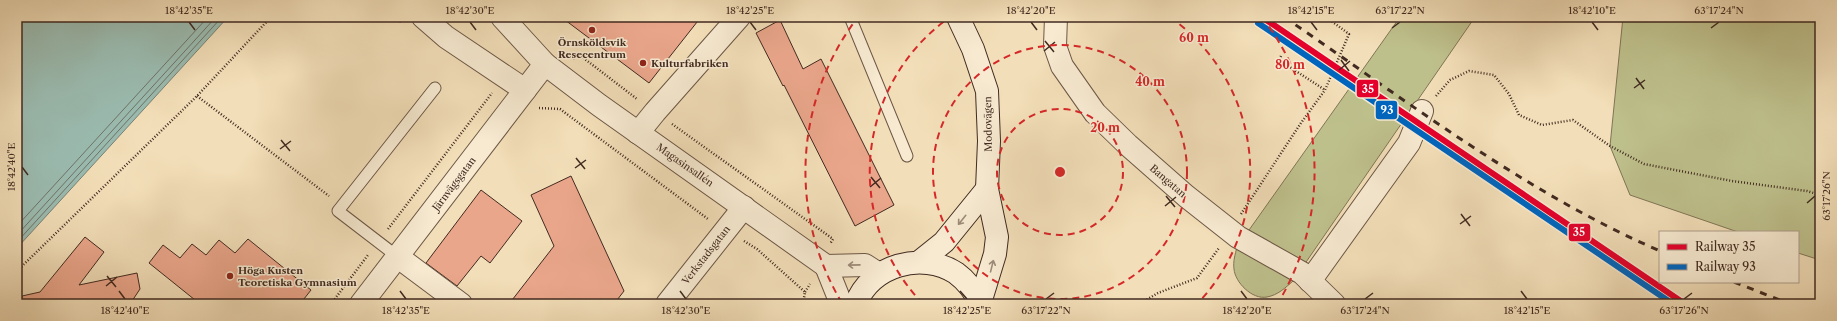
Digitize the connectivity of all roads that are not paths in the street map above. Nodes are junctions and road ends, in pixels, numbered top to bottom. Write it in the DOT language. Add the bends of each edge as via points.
graph roads {
  1 [pos="423,17"];
  2 [pos="502,17"];
  3 [pos="739,17"];
  4 [pos="850,17"];
  5 [pos="958,17"];
  6 [pos="1056,17"];
  7 [pos="545,64"];
  8 [pos="435,88"];
  9 [pos="526,90"];
  10 [pos="1422,110"];
  11 [pos="638,133"];
  12 [pos="907,156"];
  13 [pos="987,189"];
  14 [pos="744,207"];
  15 [pos="398,257"];
  16 [pos="919,262"];
  17 [pos="826,266"];
  18 [pos="879,274"];
  19 [pos="1310,281"];
  20 [pos="980,303"];
  21 [pos="361,304"];
  22 [pos="461,304"];
  23 [pos="667,304"];
  24 [pos="842,304"];
  25 [pos="856,304"];
  26 [pos="1334,304"];
  1 -- 9 [label="street" via="446,36"];
  2 -- 7 [label="street, Magasinsallén"];
  3 -- 11 [label="street"];
  4 -- 12 [label="lane"];
  5 -- 13 [label="street, Modovägen" via="973,49 987,91"];
  6 -- 19 [label="street, Bangatan" via="1056,46 1062,66 1095,113 1128,146 1230,231 1302,273"];
  7 -- 9 [label="street, Järnvägsgatan"];
  7 -- 11 [label="street, Magasinsallén"];
  8 -- 15 [label="lane" via="338,211"];
  9 -- 15 [label="street, Järnvägsgatan"];
  10 -- 19 [label="street" via="1410,143"];
  11 -- 14 [label="street, Magasinsallén"];
  13 -- 16 [label="street, one-way" via="944,242"];
  20 -- 13 [label="street, Modovägen, one-way" via="995,254 997,237"];
  14 -- 17 [label="street, Magasinsallén"];
  14 -- 23 [label="street, Verkstadsgatan"];
  15 -- 21 [label="street, Järnvägsgatan"];
  15 -- 22 [label="street"];
  16 -- 18 [label="street" via="898,265"];
  16 -- 20 [label="street" via="938,265 956,273 970,286"];
  18 -- 17 [label="street, one-way" via="865,265"];
  17 -- 24 [label="street"];
  18 -- 25 [label="street" via="867,285"];
  19 -- 26 [label="street, Bangatan"];
}
